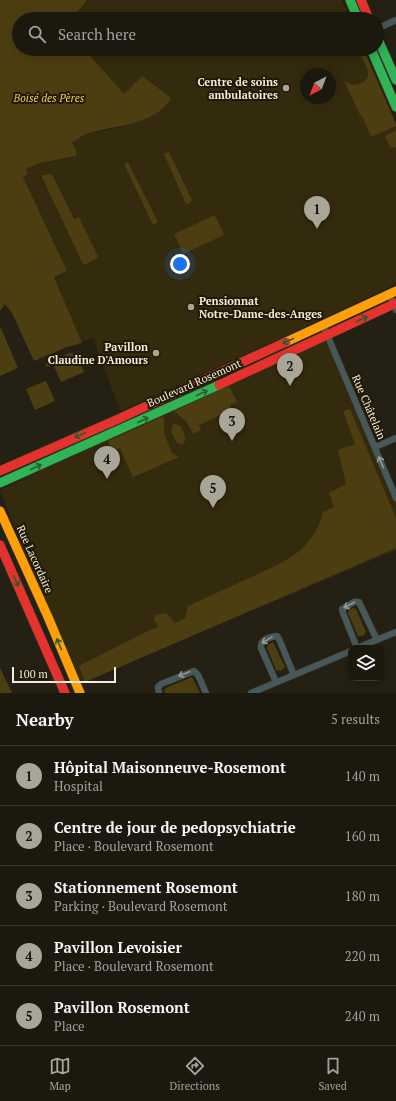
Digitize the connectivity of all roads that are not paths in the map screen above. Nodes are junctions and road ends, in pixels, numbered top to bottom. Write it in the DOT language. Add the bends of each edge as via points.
graph roads {
  1 [pos="350,0"];
  2 [pos="361,0"];
  3 [pos="355,12"];
  4 [pos="366,12"];
  5 [pos="396,20"];
  6 [pos="384,26"];
  7 [pos="384,53"];
  8 [pos="374,56"];
  9 [pos="396,80"];
  10 [pos="396,107"];
  11 [pos="392,292"];
  12 [pos="395,306"];
  13 [pos="323,324"];
  14 [pos="327,335"];
  15 [pos="396,438"];
  16 [pos="375,447"];
  17 [pos="0,471"];
  18 [pos="0,483"];
  19 [pos="396,498"];
  20 [pos="0,511"];
  21 [pos="0,545"];
  22 [pos="48,617"];
  23 [pos="34,623"];
  24 [pos="396,632"];
  25 [pos="377,640"];
  26 [pos="356,645"];
  27 [pos="364,645"];
  28 [pos="348,651"];
  29 [pos="294,674"];
  30 [pos="276,682"];
  31 [pos="65,693"];
  32 [pos="80,693"];
  33 [pos="159,693"];
  34 [pos="206,693"];
  35 [pos="251,693"];
  1 -- 3 [label="main road"];
  2 -- 4 [label="main road"];
  5 -- 6 [label="street"];
  7 -- 9 [label="main road"];
  8 -- 10 [label="main road"];
  11 -- 12 [label="street"];
  11 -- 13 [label="main road, Boulevard Rosemont"];
  14 -- 12 [label="main road, Boulevard Rosemont, one-way"];
  13 -- 14 [label="street, Rue Châtelain"];
  13 -- 17 [label="main road, Boulevard Rosemont, one-way"];
  14 -- 16 [label="street, Rue Châtelain"];
  18 -- 14 [label="main road, Boulevard Rosemont, one-way"];
  15 -- 16 [label="street"];
  19 -- 16 [label="street, Rue Châtelain, one-way"];
  20 -- 22 [label="main road, Rue Lacordaire"];
  21 -- 23 [label="main road, one-way"];
  22 -- 23 [label="main road"];
  32 -- 22 [label="main road, Rue Lacordaire, one-way"];
  23 -- 31 [label="main road"];
  24 -- 25 [label="street"];
  25 -- 26 [label="street, one-way" via="362,605 354,602 342,609"];
  25 -- 27 [label="street"];
  28 -- 29 [label="street"];
  29 -- 30 [label="street"];
  29 -- 30 [label="street, one-way" via="279,639 273,636 263,641 261,648"];
  30 -- 35 [label="street"];
  34 -- 33 [label="street, one-way" via="194,671 161,684 158,687"];
}
